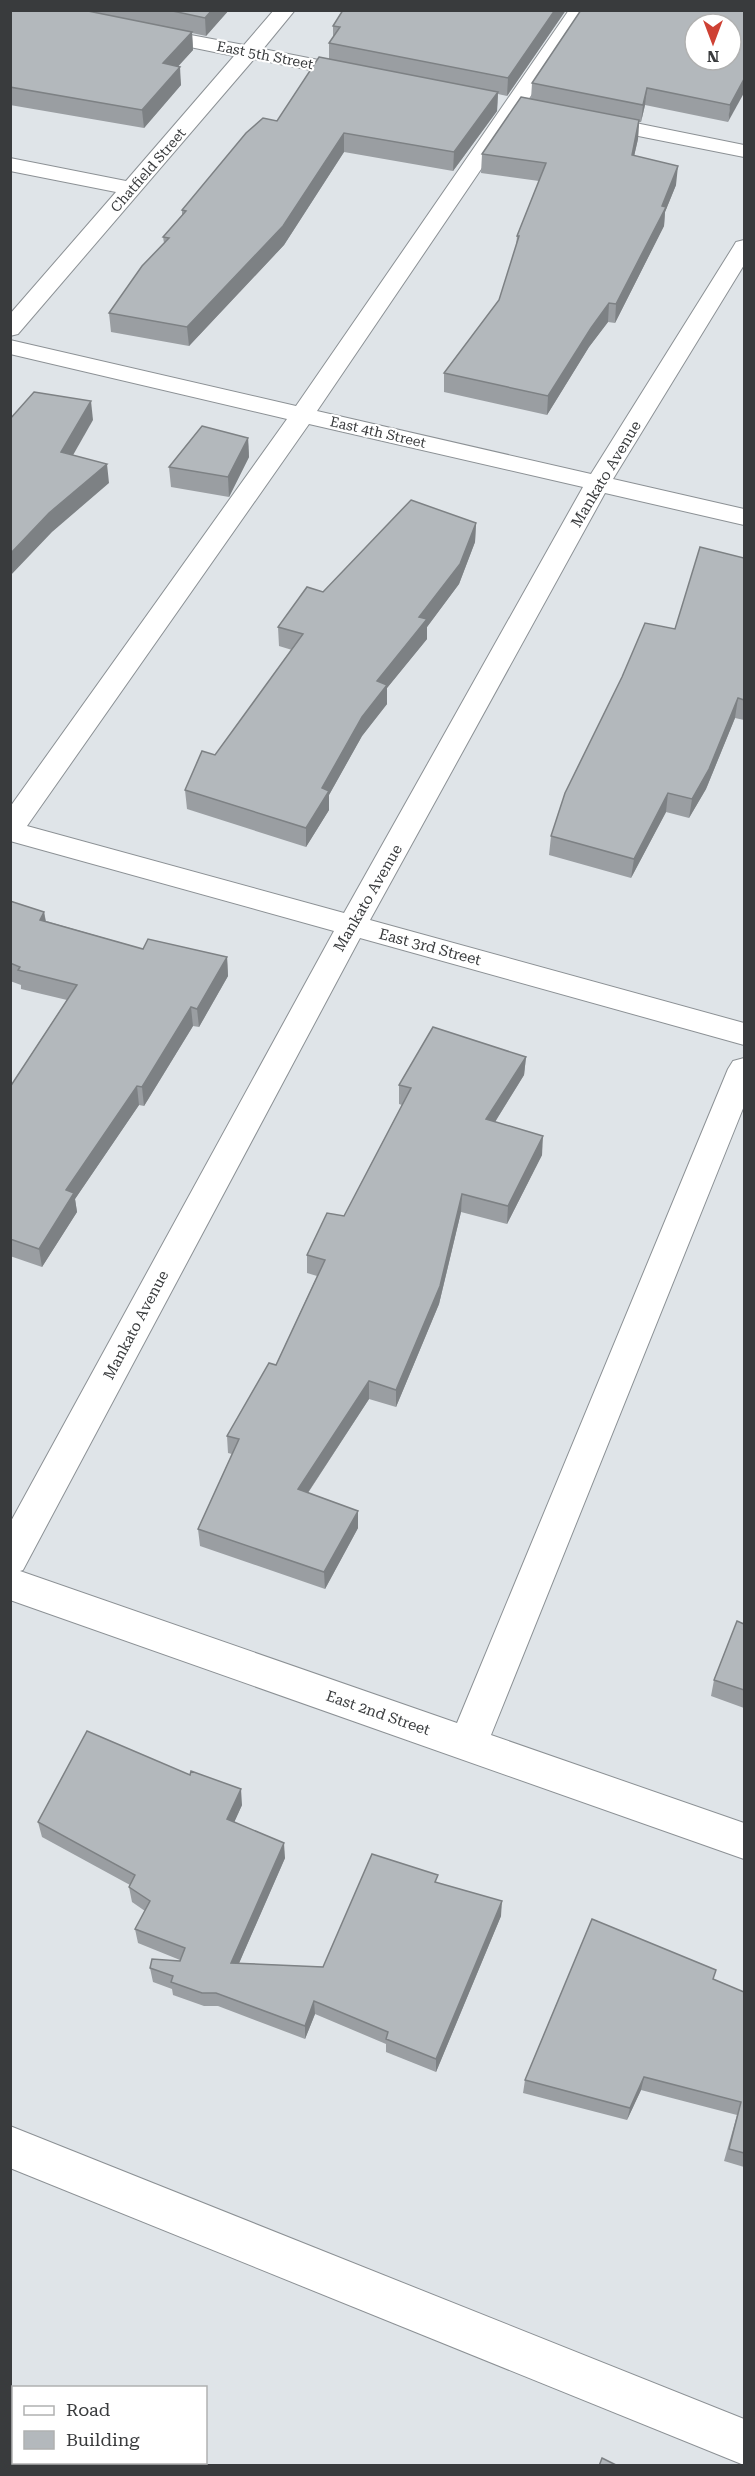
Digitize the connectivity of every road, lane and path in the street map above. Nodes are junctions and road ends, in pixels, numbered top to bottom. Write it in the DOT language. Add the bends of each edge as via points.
graph roads {
  1 [pos="285,10"];
  2 [pos="579,10"];
  3 [pos="132,29"];
  4 [pos="249,52"];
  5 [pos="374,77"];
  6 [pos="572,116"];
  7 [pos="744,151"];
  8 [pos="10,164"];
  9 [pos="131,189"];
  10 [pos="744,247"];
  11 [pos="10,329"];
  12 [pos="10,347"];
  13 [pos="303,414"];
  14 [pos="598,483"];
  15 [pos="744,517"];
  16 [pos="10,830"];
  17 [pos="352,926"];
  18 [pos="744,1034"];
  19 [pos="744,1069"];
  20 [pos="10,1559"];
  21 [pos="10,1584"];
  22 [pos="468,1744"];
  23 [pos="744,1841"];
  24 [pos="10,2147"];
  25 [pos="744,2442"];
  1 -- 4 [label="street, Chatfield Street"];
  2 -- 13 [label="street"];
  3 -- 4 [label="street, East 5th Street"];
  4 -- 5 [label="street, East 5th Street"];
  4 -- 9 [label="street, Chatfield Street"];
  6 -- 7 [label="street"];
  8 -- 9 [label="street"];
  9 -- 11 [label="street, Chatfield Street"];
  10 -- 14 [label="street, Mankato Avenue"];
  12 -- 13 [label="street, East 4th Street"];
  13 -- 14 [label="street, East 4th Street"];
  13 -- 16 [label="street"];
  14 -- 15 [label="street, East 4th Street"];
  14 -- 17 [label="street, Mankato Avenue"];
  16 -- 17 [label="street, East 3rd Street"];
  17 -- 18 [label="street, East 3rd Street"];
  17 -- 20 [label="street, Mankato Avenue"];
  19 -- 22 [label="street"];
  21 -- 22 [label="street, East 2nd Street"];
  22 -- 23 [label="street, East 2nd Street"];
  24 -- 25 [label="street"];
}
